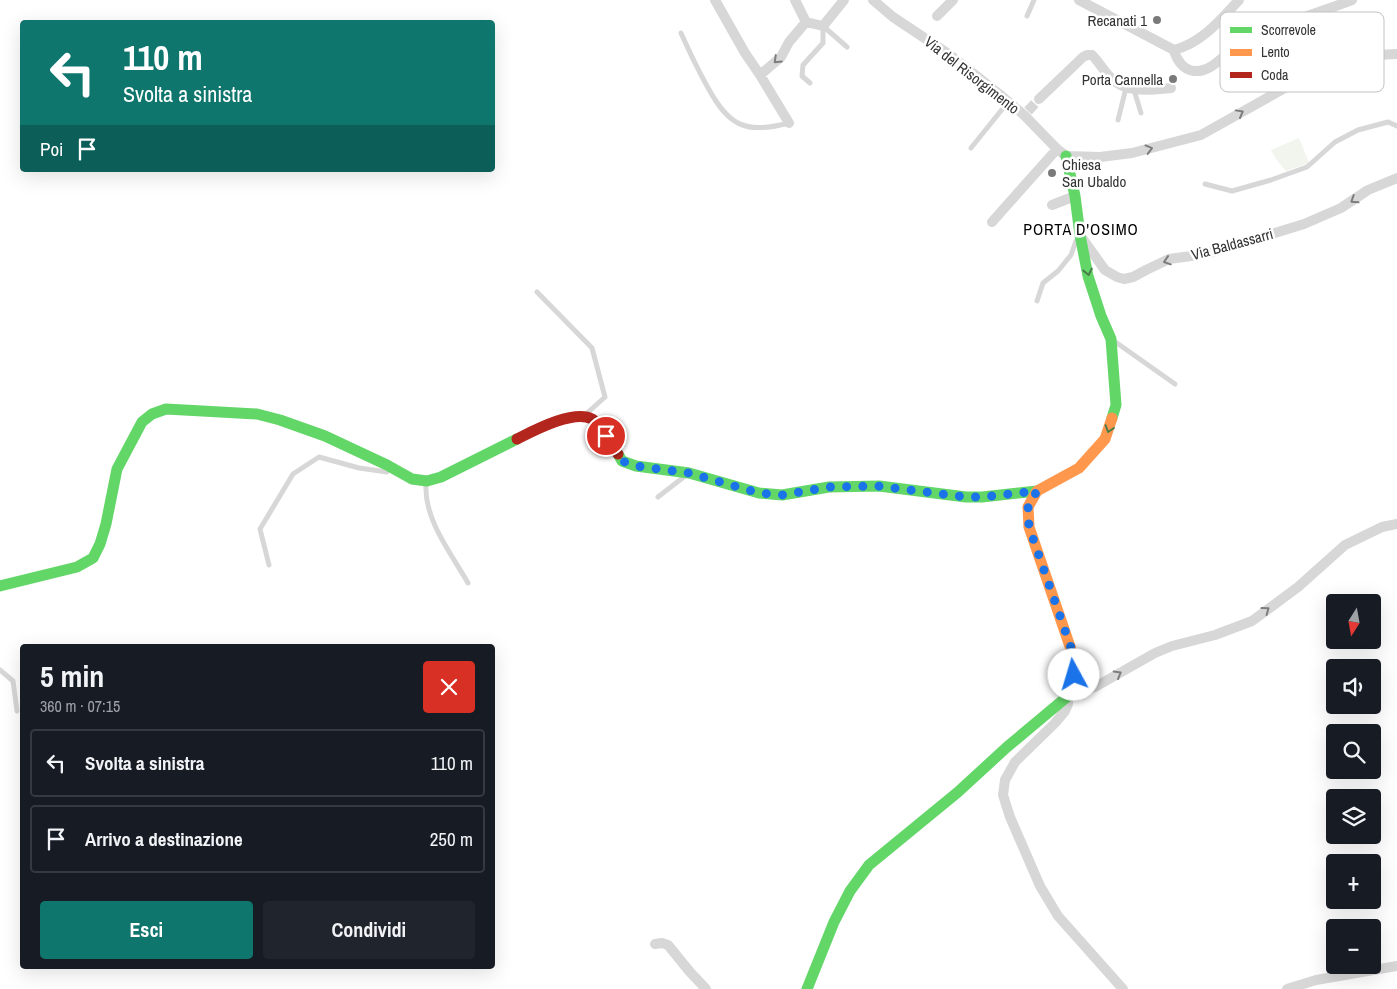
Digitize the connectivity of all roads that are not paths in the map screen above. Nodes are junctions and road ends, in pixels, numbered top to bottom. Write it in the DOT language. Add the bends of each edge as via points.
graph roads {
  1 [pos="715,0"];
  2 [pos="795,0"];
  3 [pos="844,0"];
  4 [pos="873,0"];
  5 [pos="953,0"];
  6 [pos="1034,0"];
  7 [pos="1239,0"];
  8 [pos="1352,0"];
  9 [pos="1082,1"];
  10 [pos="1227,12"];
  11 [pos="1320,12"];
  12 [pos="937,16"];
  13 [pos="1027,16"];
  14 [pos="1220,19"];
  15 [pos="806,22"];
  16 [pos="823,26"];
  17 [pos="681,33"];
  18 [pos="847,47"];
  19 [pos="1174,50"];
  20 [pos="1397,54"];
  21 [pos="1384,55"];
  22 [pos="1220,59"];
  23 [pos="760,75"];
  24 [pos="810,83"];
  25 [pos="1171,88"];
  26 [pos="1130,89"];
  27 [pos="1278,92"];
  28 [pos="1039,99"];
  29 [pos="1008,102"];
  30 [pos="1142,114"];
  31 [pos="1118,120"];
  32 [pos="789,123"];
  33 [pos="1397,126"];
  34 [pos="971,148"];
  35 [pos="1061,153"];
  36 [pos="1397,178"];
  37 [pos="1205,184"];
  38 [pos="1075,196"];
  39 [pos="1052,205"];
  40 [pos="992,222"];
  41 [pos="1080,233"];
  42 [pos="537,292"];
  43 [pos="1036,301"];
  44 [pos="1111,339"];
  45 [pos="1174,384"];
  46 [pos="582,418"];
  47 [pos="401,473"];
  48 [pos="689,473"];
  49 [pos="427,481"];
  50 [pos="1037,491"];
  51 [pos="658,497"];
  52 [pos="1397,524"];
  53 [pos="269,565"];
  54 [pos="468,583"];
  55 [pos="0,586"];
  56 [pos="0,670"];
  57 [pos="1070,692"];
  58 [pos="17,712"];
  59 [pos="655,944"];
  60 [pos="1397,966"];
  61 [pos="706,989"];
  62 [pos="807,989"];
  63 [pos="1124,989"];
  64 [pos="1287,989"];
  1 -- 23 [label="street"];
  2 -- 15 [label="street"];
  3 -- 16 [label="street"];
  4 -- 29 [label="street, Via del Risorgimento" via="950,55"];
  5 -- 12 [label="street"];
  6 -- 13 [label="lane"];
  7 -- 10 [label="street"];
  8 -- 11 [label="street"];
  9 -- 19 [label="street"];
  14 -- 19 [label="street" via="1200,38"];
  15 -- 16 [label="street"];
  15 -- 23 [label="street, one-way" via="781,57"];
  16 -- 18 [label="lane"];
  16 -- 24 [label="lane" via="823,43 803,65 802,76"];
  17 -- 32 [label="lane" via="696,67 724,114 746,126 771,128"];
  19 -- 22 [label="street" via="1184,67 1194,71 1209,68"];
  21 -- 20 [label="street, one-way"];
  23 -- 32 [label="street"];
  25 -- 26 [label="street"];
  26 -- 28 [label="street" via="1110,77 1092,55 1088,55"];
  26 -- 30 [label="lane"];
  26 -- 31 [label="lane"];
  35 -- 27 [label="street, one-way" via="1100,156 1132,153 1201,135"];
  29 -- 34 [label="lane"];
  29 -- 35 [label="street, Via del Risorgimento" via="1026,113"];
  33 -- 37 [label="lane" via="1388,122 1358,130 1336,142 1307,166 1271,180 1232,190"];
  35 -- 38 [label="street"];
  35 -- 40 [label="street"];
  36 -- 41 [label="street, Via Baldassarri, one-way" via="1304,224 1206,254 1169,259 1133,278 1117,277 1105,270"];
  38 -- 39 [label="street"];
  38 -- 41 [label="street"];
  41 -- 43 [label="lane" via="1071,255 1043,283"];
  41 -- 44 [label="street, one-way" via="1088,276"];
  42 -- 46 [label="lane" via="592,348 605,397"];
  44 -- 45 [label="lane"];
  44 -- 50 [label="street, one-way" via="1116,405 1105,439 1079,468"];
  46 -- 48 [label="street" via="590,418 599,425 622,461"];
  46 -- 49 [label="street" via="571,417 534,430 442,477"];
  47 -- 49 [label="street"];
  47 -- 53 [label="lane" via="359,468 319,457 293,474 260,529"];
  47 -- 55 [label="street" via="325,436 258,414 166,409 142,422 117,469 106,524 93,558 77,567"];
  48 -- 50 [label="street" via="759,493 782,495 829,487 878,486 966,497"];
  48 -- 51 [label="lane"];
  49 -- 54 [label="lane" via="426,496 435,526"];
  50 -- 57 [label="street" via="1028,506 1029,527 1076,662"];
  57 -- 52 [label="street, one-way" via="1095,687 1172,646 1252,621 1345,546 1382,527"];
  56 -- 58 [label="lane" via="13,681"];
  57 -- 62 [label="street" via="958,792 869,865 850,891 834,922"];
  57 -- 63 [label="street" via="1066,711 1016,762 1005,780 1004,795 1036,878 1058,916"];
  59 -- 61 [label="street" via="668,945"];
  60 -- 64 [label="street" via="1316,980"];
}
